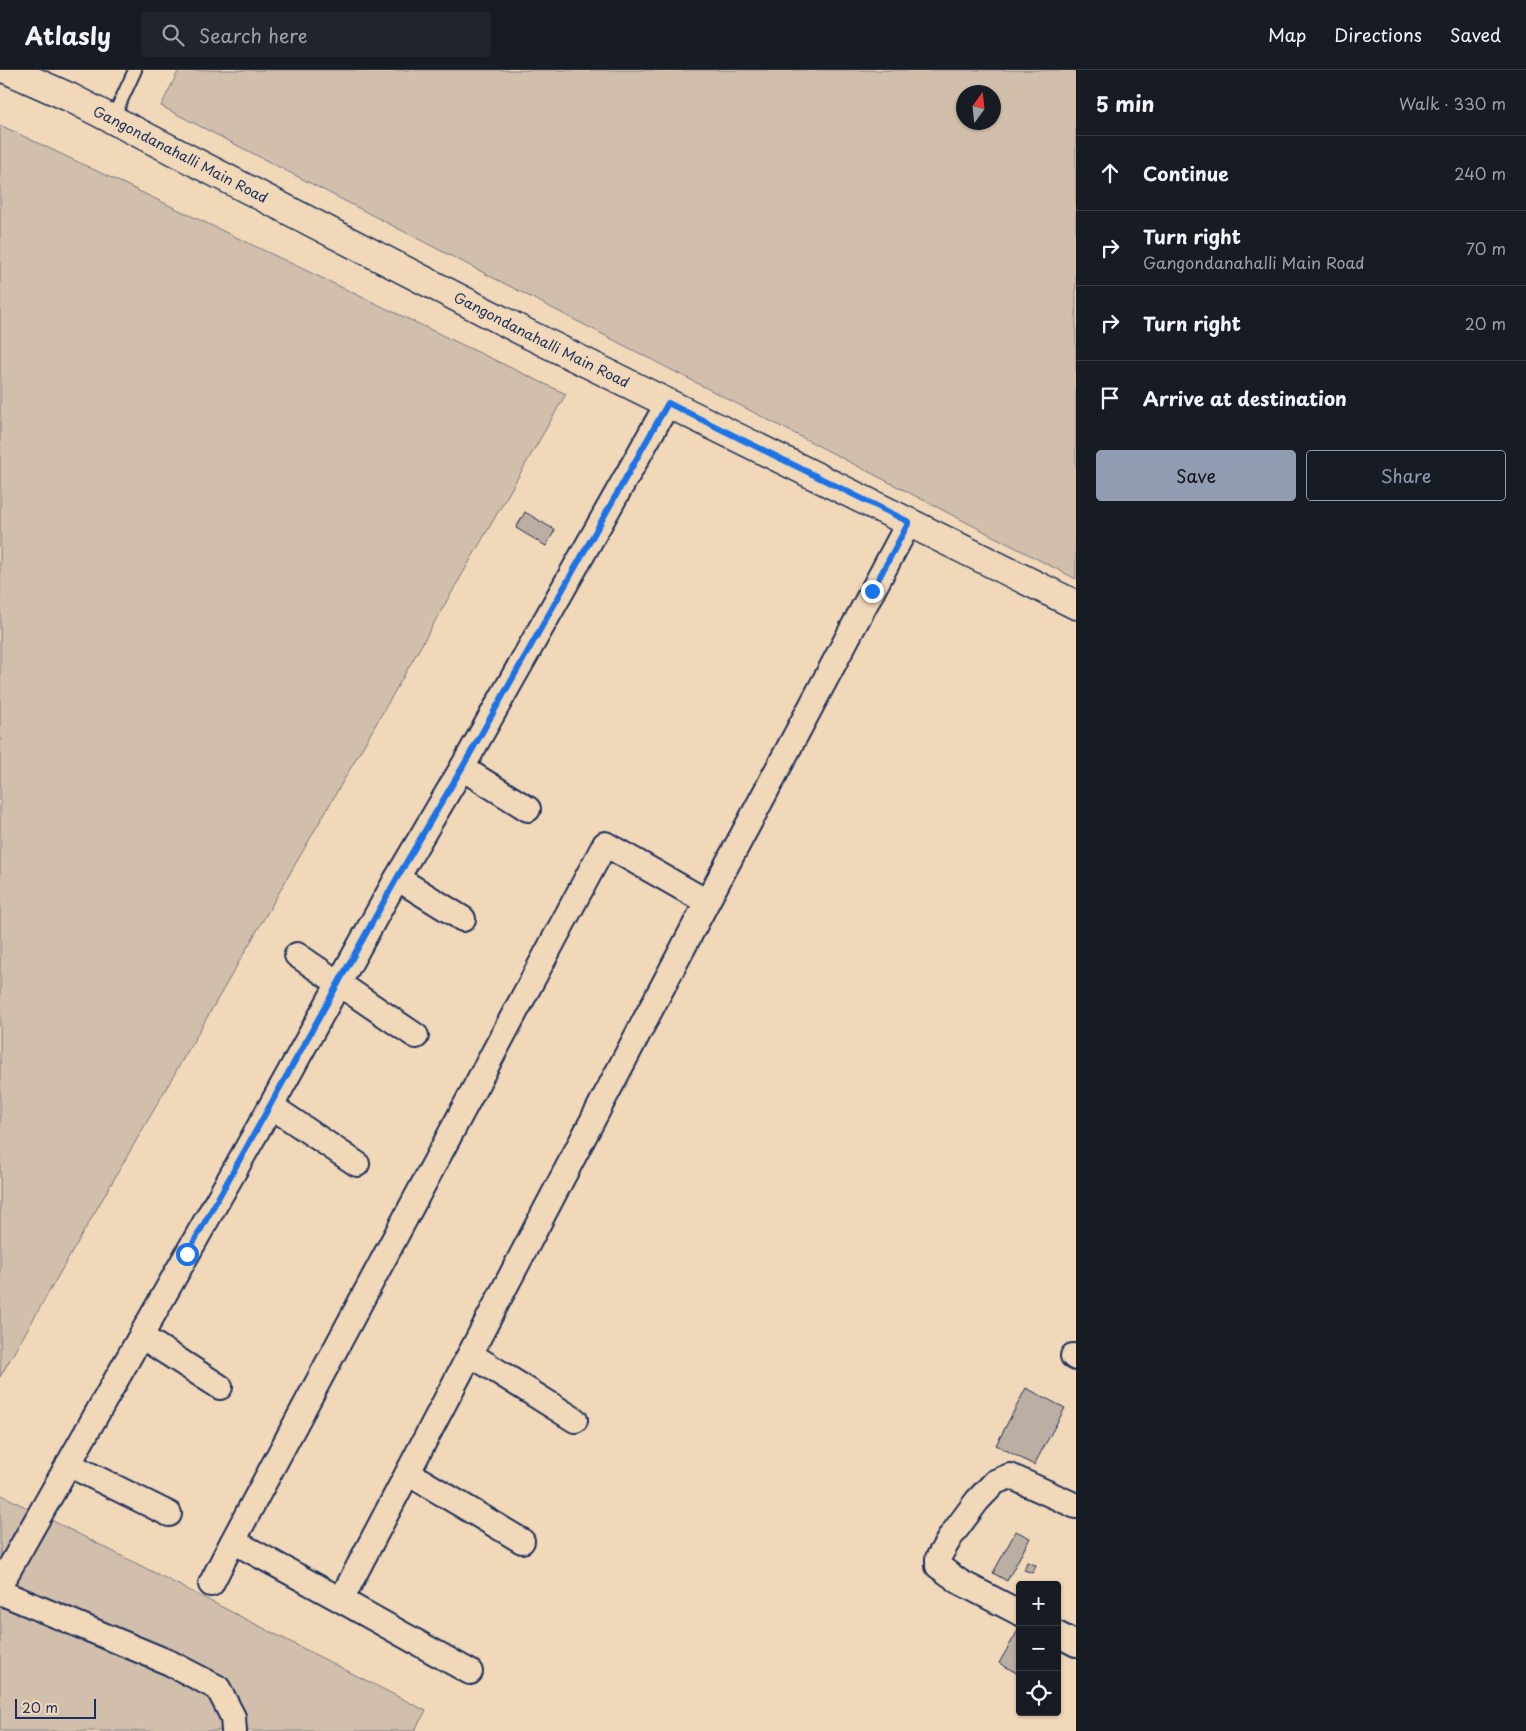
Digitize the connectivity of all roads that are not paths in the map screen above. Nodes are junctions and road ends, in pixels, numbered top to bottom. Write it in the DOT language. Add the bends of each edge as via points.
graph roads {
  1 [pos="8,70"];
  2 [pos="134,70"];
  3 [pos="112,120"];
  4 [pos="668,403"];
  5 [pos="909,522"];
  6 [pos="1076,605"];
  7 [pos="462,768"];
  8 [pos="528,809"];
  9 [pos="397,878"];
  10 [pos="707,902"];
  11 [pos="463,919"];
  12 [pos="297,955"];
  13 [pos="339,984"];
  14 [pos="416,1036"];
  15 [pos="271,1106"];
  16 [pos="357,1164"];
  17 [pos="141,1336"];
  18 [pos="470,1354"];
  19 [pos="220,1387"];
  20 [pos="575,1420"];
  21 [pos="68,1464"];
  22 [pos="408,1473"];
  23 [pos="1076,1506"];
  24 [pos="169,1514"];
  25 [pos="233,1541"];
  26 [pos="522,1541"];
  27 [pos="211,1584"];
  28 [pos="0,1585"];
  29 [pos="0,1592"];
  30 [pos="341,1600"];
  31 [pos="1016,1612"];
  32 [pos="1061,1636"];
  33 [pos="1076,1644"];
  34 [pos="470,1672"];
  35 [pos="234,1731"];
  1 -- 3 [label="street, Gangondanahalli Main Road"];
  2 -- 3 [label="lane"];
  3 -- 4 [label="street, Gangondanahalli Main Road"];
  4 -- 5 [label="street, Gangondanahalli Main Road"];
  4 -- 7 [label="street"];
  5 -- 6 [label="street, Gangondanahalli Main Road"];
  5 -- 10 [label="street"];
  7 -- 8 [label="street"];
  7 -- 9 [label="street"];
  9 -- 11 [label="street"];
  9 -- 13 [label="street"];
  10 -- 18 [label="street"];
  10 -- 25 [label="street" via="605,844"];
  12 -- 13 [label="street"];
  13 -- 14 [label="street"];
  13 -- 15 [label="street"];
  15 -- 16 [label="street"];
  15 -- 17 [label="street"];
  17 -- 19 [label="street"];
  17 -- 21 [label="street"];
  18 -- 20 [label="street"];
  18 -- 22 [label="street"];
  21 -- 24 [label="street"];
  21 -- 28 [label="street"];
  22 -- 26 [label="street"];
  22 -- 30 [label="street"];
  23 -- 31 [label="street" via="1010,1476 995,1482 977,1502 938,1558 938,1566 960,1582"];
  25 -- 27 [label="street"];
  25 -- 30 [label="street"];
  29 -- 35 [label="street" via="170,1663 218,1688 233,1718"];
  30 -- 34 [label="street"];
  32 -- 33 [label="street"];
}
